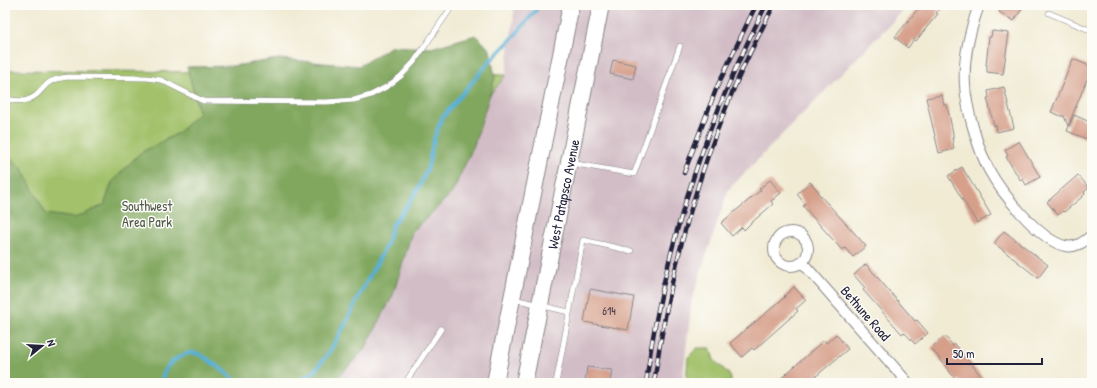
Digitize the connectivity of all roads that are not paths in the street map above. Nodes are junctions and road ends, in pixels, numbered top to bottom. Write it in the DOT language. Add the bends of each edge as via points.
graph roads {
  1 [pos="453,5"];
  2 [pos="571,5"];
  3 [pos="601,5"];
  4 [pos="979,5"];
  5 [pos="1049,13"];
  6 [pos="1092,31"];
  7 [pos="680,46"];
  8 [pos="5,99"];
  9 [pos="569,163"];
  10 [pos="1092,235"];
  11 [pos="631,251"];
  12 [pos="802,262"];
  13 [pos="511,299"];
  14 [pos="540,306"];
  15 [pos="569,312"];
  16 [pos="441,330"];
  17 [pos="405,383"];
  18 [pos="495,383"];
  19 [pos="524,383"];
  20 [pos="556,383"];
  21 [pos="908,383"];
  1 -- 8 [label="lane" via="414,62 401,76 371,95 354,100 203,101 161,80 68,77 57,78 48,83 41,92 25,100"];
  2 -- 13 [label="main road, West Patapsco Avenue"];
  3 -- 9 [label="main road, West Patapsco Avenue"];
  4 -- 10 [label="street" via="965,57 965,86 978,142 988,169 1019,212 1056,242 1073,246 1084,243"];
  5 -- 6 [label="lane"];
  7 -- 9 [label="lane" via="634,174"];
  9 -- 14 [label="main road, West Patapsco Avenue"];
  11 -- 15 [label="lane" via="583,240"];
  12 -- 21 [label="street, Bethune Road"];
  13 -- 14 [label="lane"];
  13 -- 18 [label="main road, West Patapsco Avenue"];
  14 -- 15 [label="lane"];
  14 -- 19 [label="main road, West Patapsco Avenue"];
  15 -- 20 [label="lane"];
  16 -- 17 [label="lane"];
}
